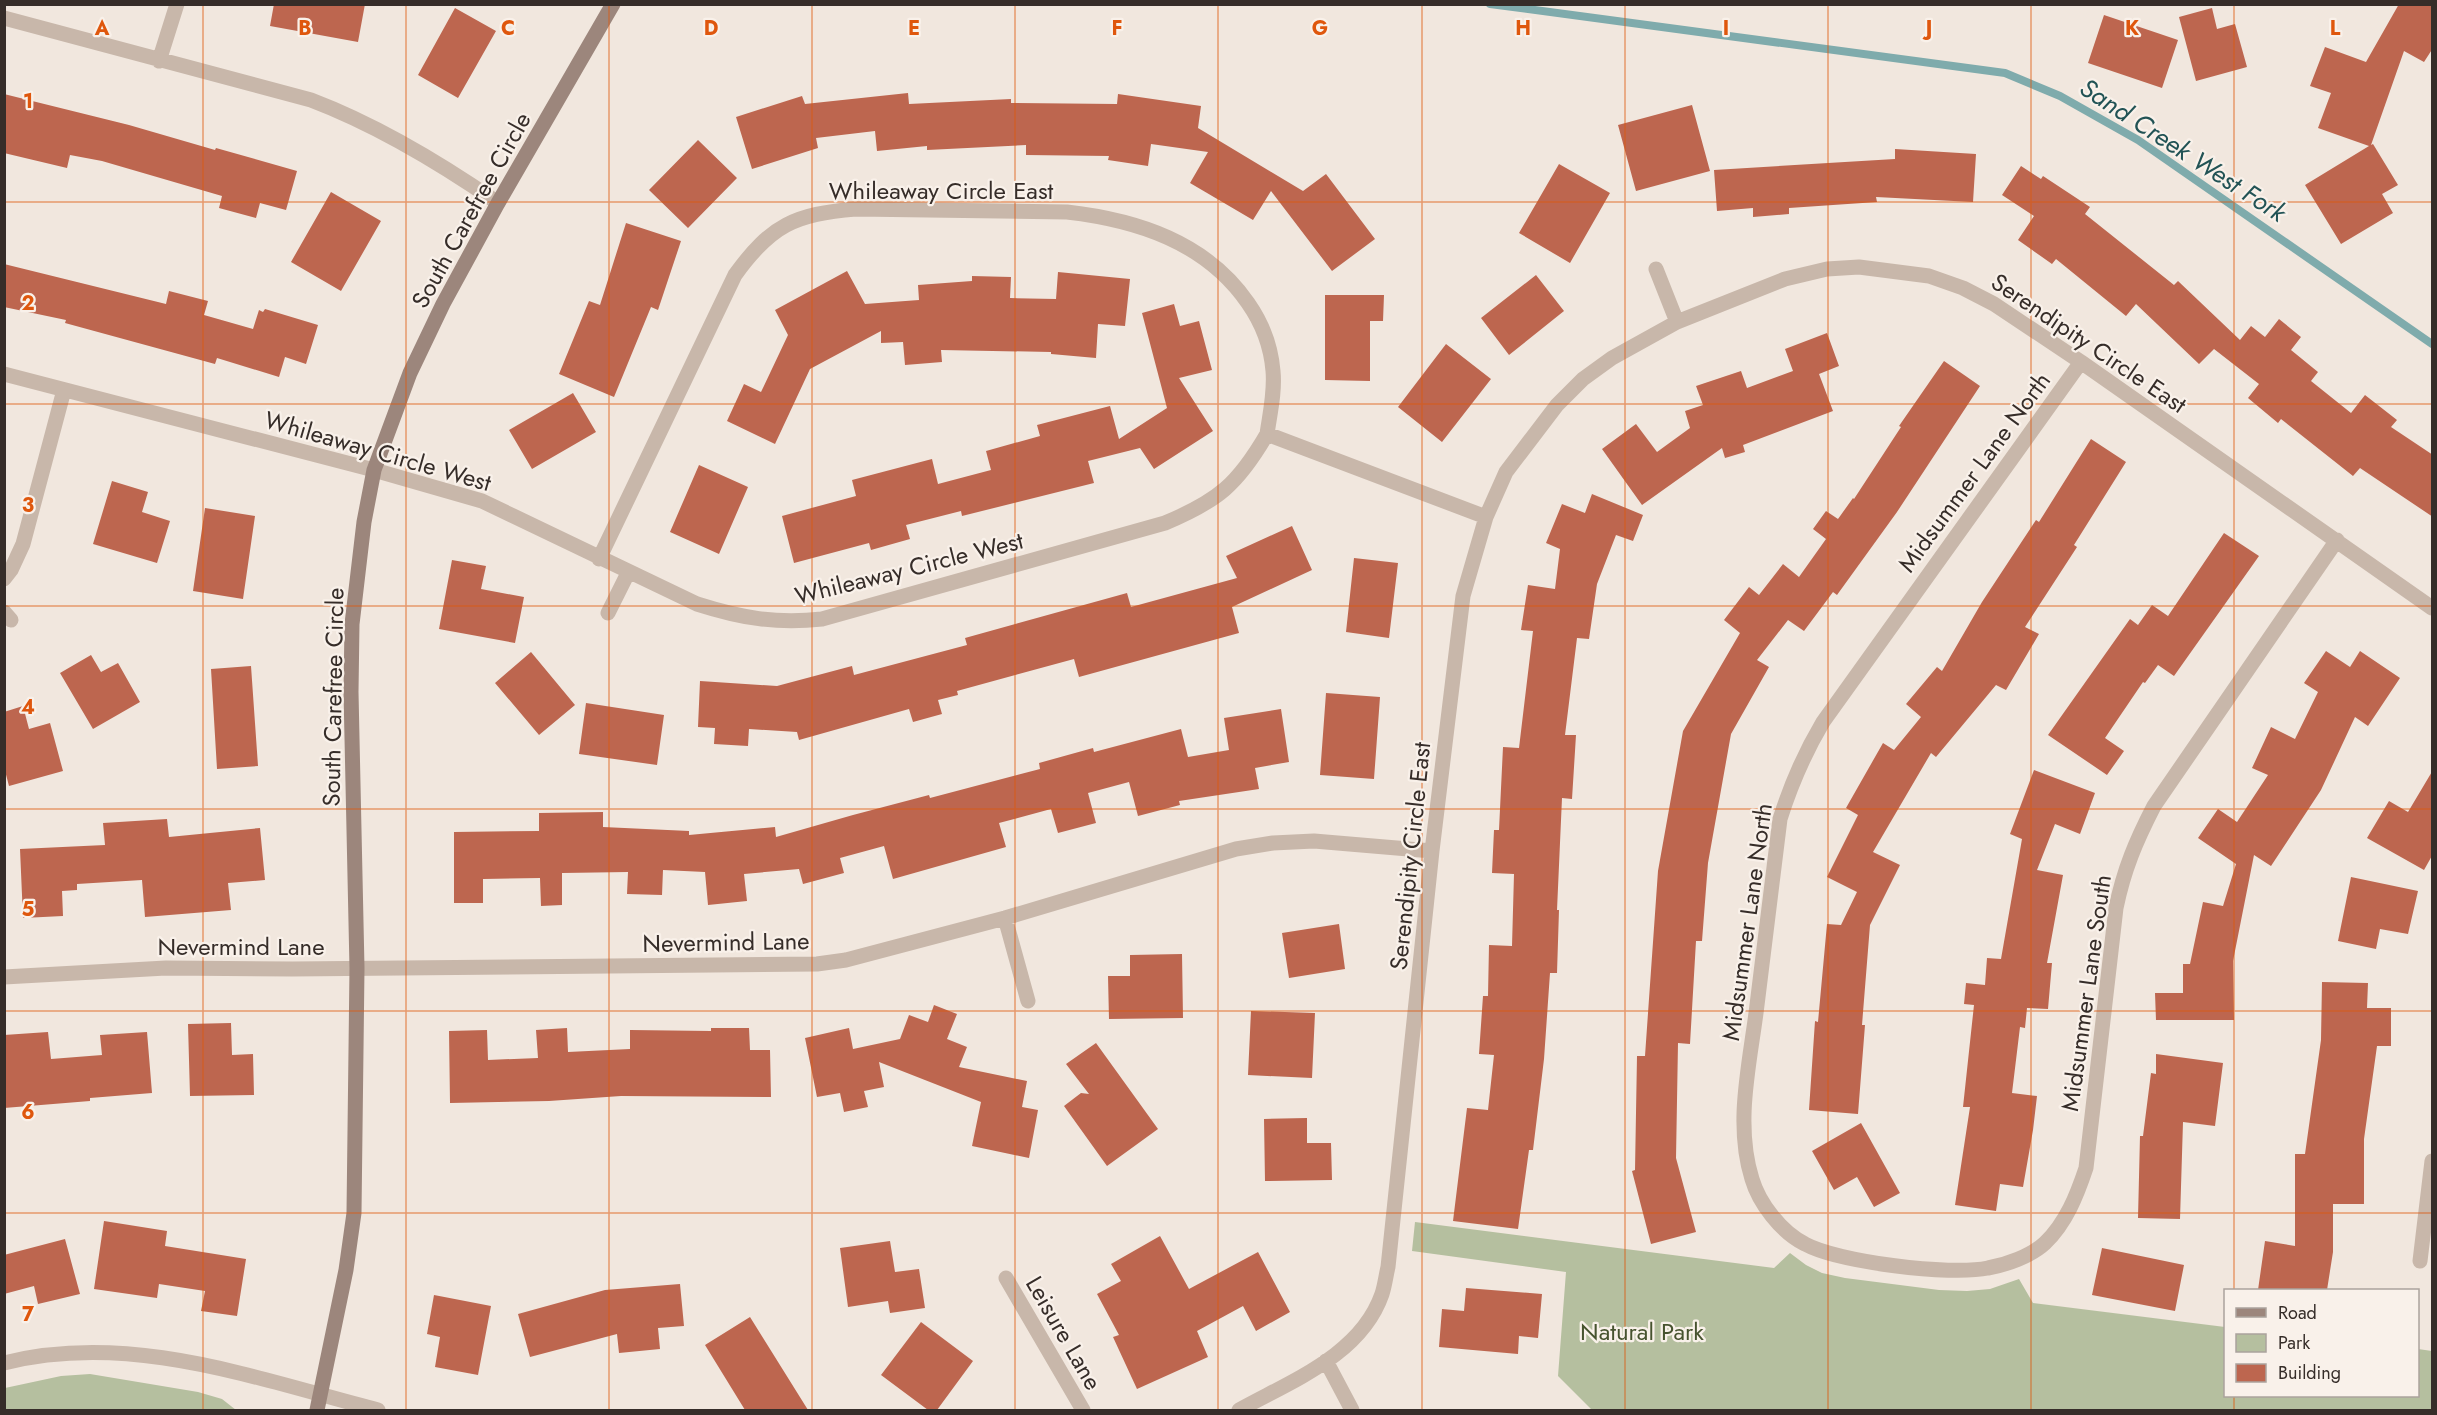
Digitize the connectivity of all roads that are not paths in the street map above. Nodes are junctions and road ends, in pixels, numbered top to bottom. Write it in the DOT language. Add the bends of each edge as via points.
graph roads {
  1 [pos="177,4"];
  2 [pos="613,4"];
  3 [pos="4,18"];
  4 [pos="159,61"];
  5 [pos="498,203"];
  6 [pos="1656,269"];
  7 [pos="1677,322"];
  8 [pos="2081,362"];
  9 [pos="4,374"];
  10 [pos="64,390"];
  11 [pos="1266,434"];
  12 [pos="374,470"];
  13 [pos="1486,516"];
  14 [pos="2337,540"];
  15 [pos="599,559"];
  16 [pos="628,573"];
  17 [pos="4,579"];
  18 [pos="2433,608"];
  19 [pos="608,613"];
  20 [pos="1432,852"];
  21 [pos="1005,918"];
  22 [pos="357,968"];
  23 [pos="4,977"];
  24 [pos="1028,1001"];
  25 [pos="2433,1161"];
  26 [pos="2420,1261"];
  27 [pos="1899,1266"];
  28 [pos="1006,1278"];
  29 [pos="1326,1361"];
  30 [pos="4,1363"];
  31 [pos="319,1403"];
  32 [pos="378,1410"];
  33 [pos="1083,1410"];
  34 [pos="1239,1410"];
  35 [pos="1352,1410"];
  1 -- 4 [label="street"];
  2 -- 5 [label="main road, South Carefree Circle"];
  3 -- 4 [label="street"];
  4 -- 5 [label="street" via="311,100 342,112 451,171"];
  5 -- 12 [label="main road, South Carefree Circle" via="410,373"];
  6 -- 7 [label="street"];
  7 -- 8 [label="street, Serendipity Circle East" via="1785,279 1827,269 1859,267 1929,276 1963,288"];
  7 -- 13 [label="street, Serendipity Circle East" via="1612,358 1557,405 1506,471"];
  8 -- 14 [label="street, Serendipity Circle East"];
  8 -- 27 [label="street, Midsummer Lane North" via="1822,722 1803,756 1780,819 1743,1118 1751,1178 1760,1200 1776,1221 1804,1244 1837,1256"];
  9 -- 10 [label="street, Whileaway Circle West"];
  10 -- 12 [label="street, Whileaway Circle West"];
  10 -- 17 [label="street" via="22,544"];
  11 -- 13 [label="street"];
  11 -- 15 [label="street, Whileaway Circle East" via="1273,389 1268,342 1258,317 1241,293 1221,270 1193,249 1133,224 1067,212 827,211 796,219 774,231 753,250 735,275"];
  11 -- 16 [label="street, Whileaway Circle West" via="1249,465 1225,491 1186,515 822,619 762,621 730,615"];
  12 -- 15 [label="street, Whileaway Circle West" via="482,501"];
  12 -- 22 [label="main road, South Carefree Circle" via="352,624"];
  13 -- 20 [label="street, Serendipity Circle East" via="1463,596"];
  14 -- 18 [label="street, Serendipity Circle East"];
  14 -- 27 [label="street, Midsummer Lane South" via="2154,806 2135,843 2116,908 2086,1168 2061,1224 2044,1244 2016,1260 1987,1269"];
  15 -- 16 [label="street, Whileaway Circle West"];
  16 -- 19 [label="street"];
  20 -- 21 [label="street, Nevermind Lane" via="1314,841 1273,843 1236,849"];
  20 -- 29 [label="street, Serendipity Circle East" via="1388,1267 1382,1294 1368,1321 1351,1343"];
  21 -- 22 [label="street, Nevermind Lane" via="846,960 817,964"];
  21 -- 24 [label="street"];
  22 -- 23 [label="street, Nevermind Lane" via="166,968"];
  22 -- 31 [label="main road, South Carefree Circle" via="354,1213"];
  25 -- 26 [label="street"];
  28 -- 33 [label="street, Leisure Lane"];
  29 -- 34 [label="street, Serendipity Circle East"];
  29 -- 35 [label="street"];
  30 -- 31 [label="street" via="90,1352 131,1353 192,1362"];
  31 -- 32 [label="street"];
}
